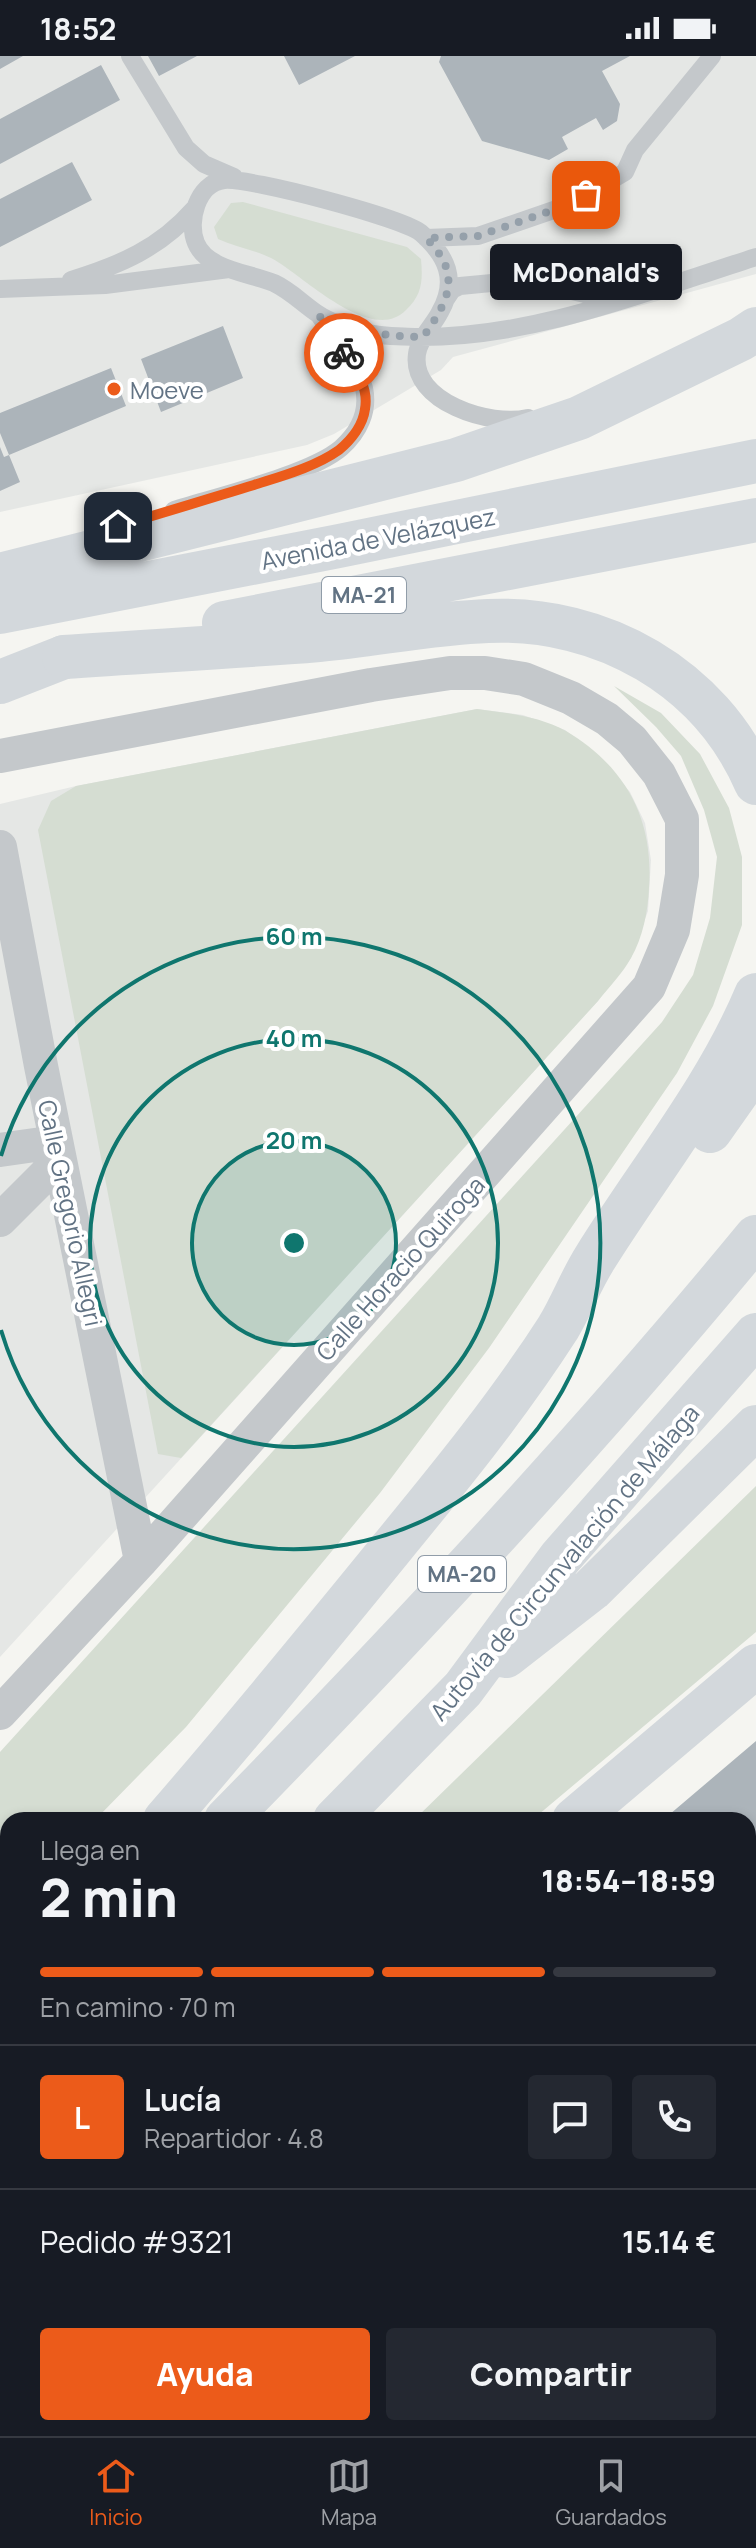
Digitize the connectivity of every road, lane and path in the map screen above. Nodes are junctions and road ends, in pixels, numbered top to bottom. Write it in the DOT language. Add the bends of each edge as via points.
graph roads {
  1 [pos="130,56"];
  2 [pos="712,56"];
  3 [pos="244,181"];
  4 [pos="194,209"];
  5 [pos="426,238"];
  6 [pos="756,257"];
  7 [pos="229,269"];
  8 [pos="0,289"];
  9 [pos="41,289"];
  10 [pos="632,297"];
  11 [pos="446,299"];
  12 [pos="319,315"];
  13 [pos="756,329"];
  14 [pos="423,337"];
  15 [pos="653,383"];
  16 [pos="756,461"];
  17 [pos="161,513"];
  18 [pos="756,520"];
  19 [pos="89,534"];
  20 [pos="0,574"];
  21 [pos="0,612"];
  22 [pos="64,657"];
  23 [pos="0,667"];
  24 [pos="0,682"];
  25 [pos="0,756"];
  26 [pos="756,783"];
  27 [pos="1,858"];
  28 [pos="756,995"];
  29 [pos="756,1066"];
  30 [pos="0,1150"];
  31 [pos="58,1151"];
  32 [pos="0,1220"];
  33 [pos="756,1237"];
  34 [pos="560,1325"];
  35 [pos="756,1335"];
  36 [pos="756,1427"];
  37 [pos="141,1561"];
  38 [pos="756,1666"];
  39 [pos="463,1689"];
  40 [pos="0,1713"];
  41 [pos="172,1812"];
  42 [pos="234,1812"];
  43 [pos="343,1812"];
  44 [pos="583,1812"];
  1 -- 3 [label="lane" via="186,148 204,164"];
  2 -- 5 [label="lane" via="635,150 625,172 571,204 478,236"];
  3 -- 4 [label="lane" via="213,183"];
  3 -- 5 [label="lane" via="332,202 416,229"];
  4 -- 7 [label="lane" via="198,248"];
  4 -- 9 [label="lane" via="165,238 130,260"];
  5 -- 11 [label="lane" via="446,264"];
  6 -- 10 [label="lane"];
  7 -- 9 [label="lane"];
  7 -- 12 [label="lane" via="284,288"];
  8 -- 9 [label="lane"];
  10 -- 11 [label="lane" via="585,294 523,280 460,286"];
  10 -- 14 [label="lane" via="583,314 455,337"];
  11 -- 14 [label="lane"];
  12 -- 14 [label="lane" via="382,336"];
  12 -- 17 [label="lane" via="360,377 365,409 358,430 340,449 315,463"];
  13 -- 15 [label="main road"];
  14 -- 15 [label="lane" via="417,367 434,392 454,407 496,421 523,420"];
  15 -- 20 [label="main road" via="579,418 456,460"];
  16 -- 21 [label="main road, Avenida de Velázquez / MA-21"];
  18 -- 22 [label="main road, MA-21"];
  19 -- 20 [label="lane" via="23,557"];
  22 -- 23 [label="main road"];
  22 -- 24 [label="main road"];
  22 -- 26 [label="main road" via="489,621 556,625 626,647 672,674 714,715 745,757"];
  25 -- 37 [label="street, Calle Horacio Quiroga" via="371,685 485,673 524,679 607,719 659,774 682,819 682,875 673,930 649,987"];
  27 -- 31 [label="street, Calle Gregorio Allegri"];
  28 -- 34 [label="main road" via="682,1128 593,1260"];
  29 -- 34 [label="main road" via="608,1273"];
  30 -- 31 [label="street"];
  31 -- 32 [label="street"];
  31 -- 37 [label="street, Calle Gregorio Allegri"];
  33 -- 42 [label="main road, MA-20" via="555,1472"];
  34 -- 41 [label="main road" via="447,1481"];
  35 -- 39 [label="main road, Autovía de Circunvalación de Málaga / MA-20" via="560,1558"];
  36 -- 39 [label="main road" via="592,1589"];
  37 -- 40 [label="street, Calle Horacio Quiroga"];
  38 -- 44 [label="main road"];
  39 -- 43 [label="main road, Autovía de Circunvalación de Málaga / MA-20"];
}
